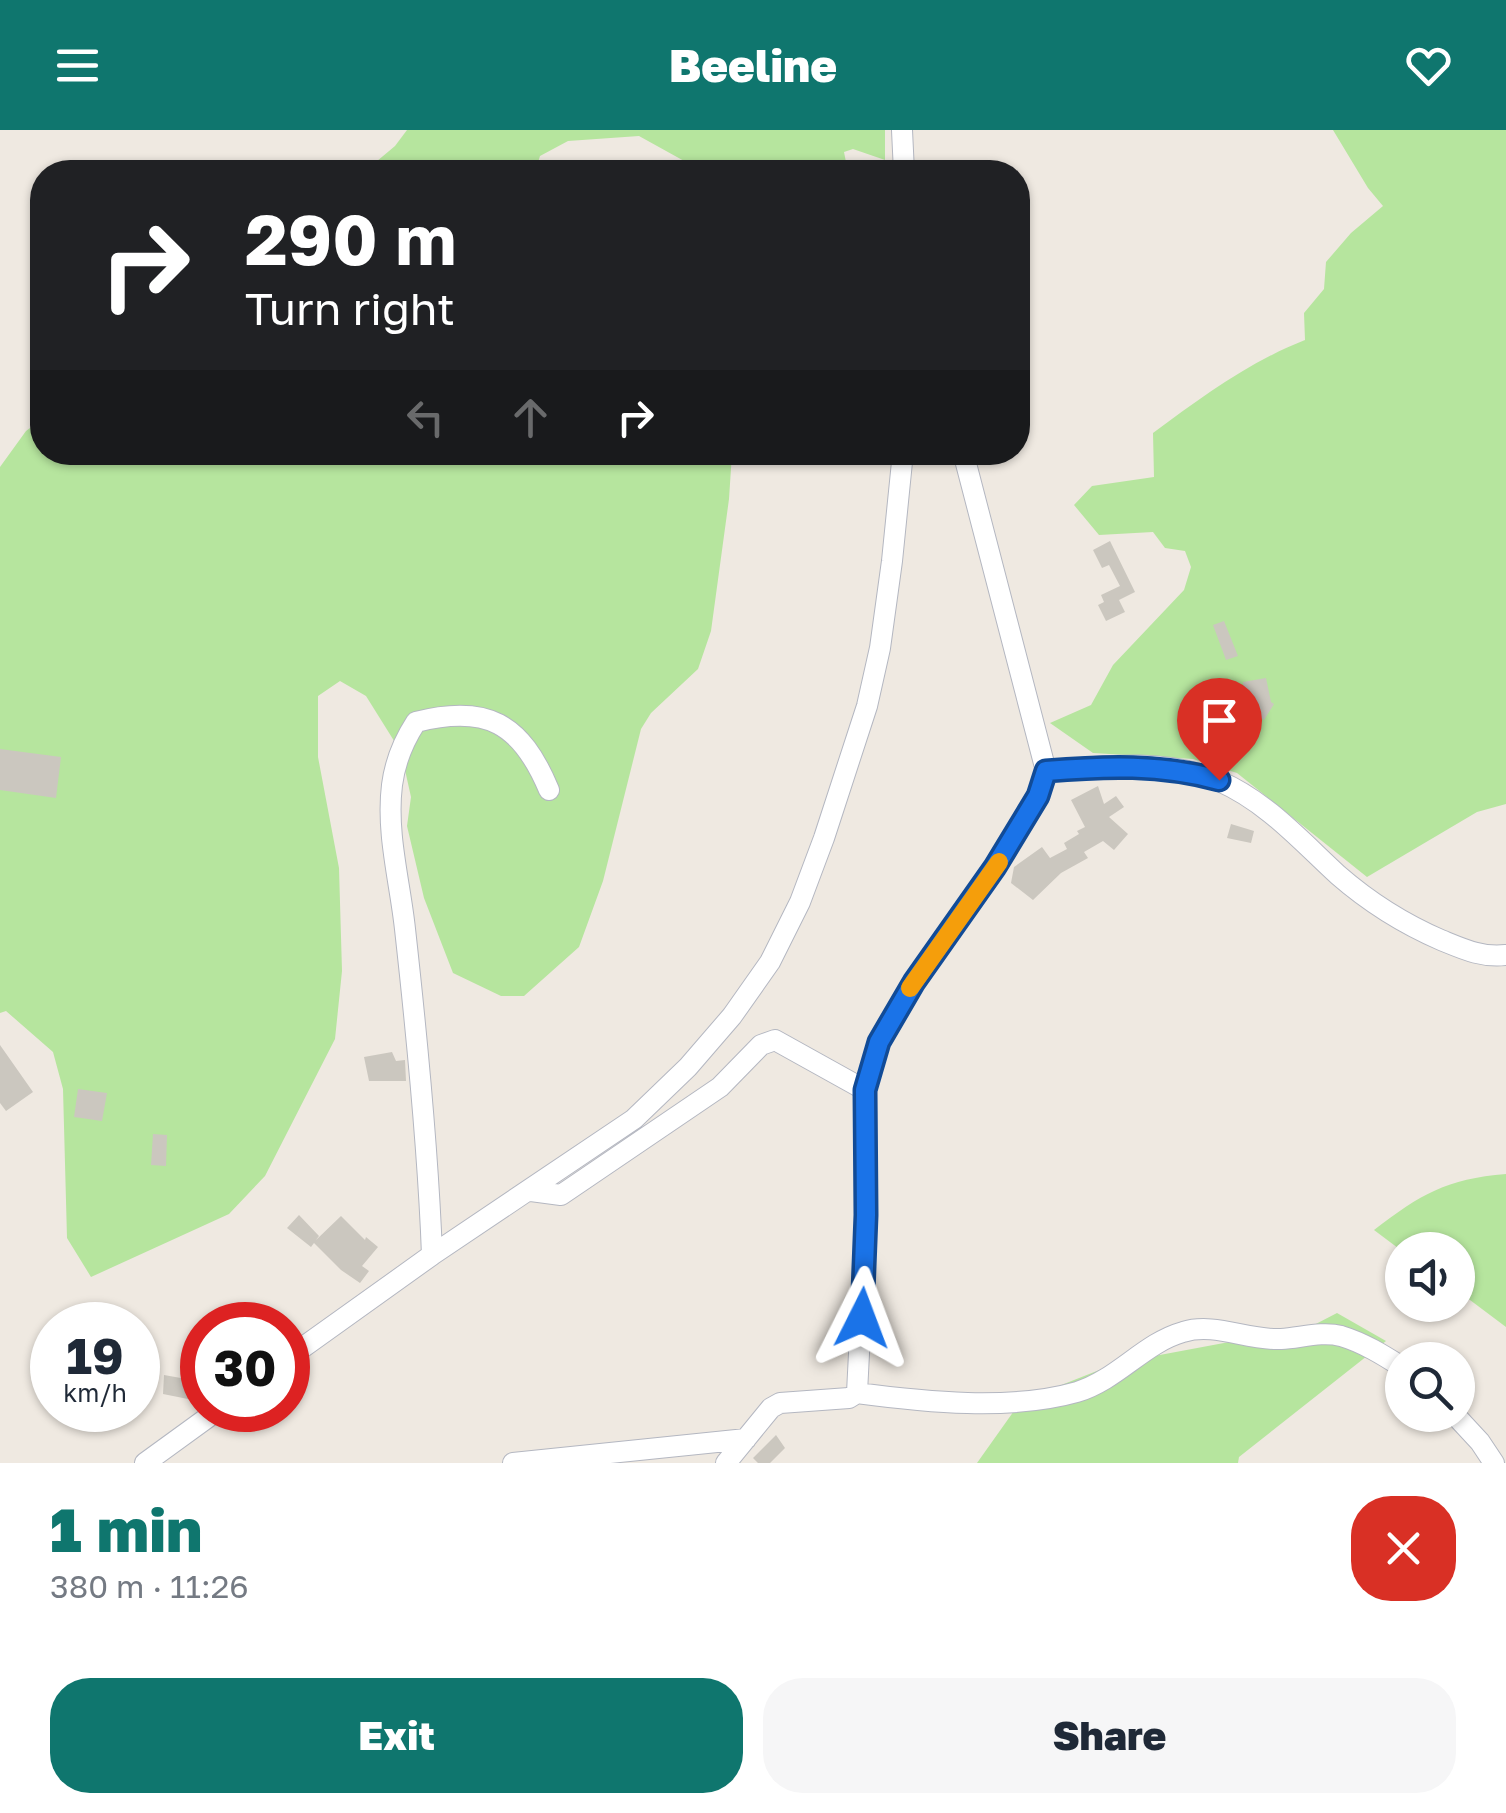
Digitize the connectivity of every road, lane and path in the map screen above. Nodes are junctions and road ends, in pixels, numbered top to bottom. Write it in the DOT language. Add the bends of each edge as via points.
graph roads {
  1 [pos="902,130"];
  2 [pos="903,160"];
  3 [pos="901,465"];
  4 [pos="966,465"];
  5 [pos="1046,771"];
  6 [pos="549,790"];
  7 [pos="1506,955"];
  8 [pos="865,1090"];
  9 [pos="532,1191"];
  10 [pos="432,1255"];
  11 [pos="310,1342"];
  12 [pos="1385,1357"];
  13 [pos="856,1393"];
  14 [pos="188,1432"];
  15 [pos="1471,1432"];
  16 [pos="746,1439"];
  17 [pos="146,1463"];
  18 [pos="513,1463"];
  19 [pos="726,1463"];
  20 [pos="1494,1463"];
  1 -- 2 [label="street"];
  3 -- 9 [label="street" via="867,706 782,942 688,1067 634,1119"];
  4 -- 5 [label="street"];
  5 -- 7 [label="street" via="1114,765 1219,780 1264,806 1342,878 1406,925 1488,957"];
  5 -- 8 [label="street" via="995,867 879,1042"];
  6 -- 10 [label="street" via="527,749 480,715 416,722 397,758 392,829"];
  8 -- 9 [label="street" via="776,1040 761,1045 720,1088 561,1195"];
  8 -- 13 [label="street"];
  9 -- 10 [label="street"];
  10 -- 11 [label="street"];
  12 -- 13 [label="street" via="1338,1335 1279,1339 1199,1329 1165,1339 1110,1378 1060,1395 926,1402"];
  13 -- 16 [label="street" via="780,1404"];
  14 -- 17 [label="street"];
  15 -- 20 [label="street"];
  16 -- 18 [label="street"];
  16 -- 19 [label="street"];
}
